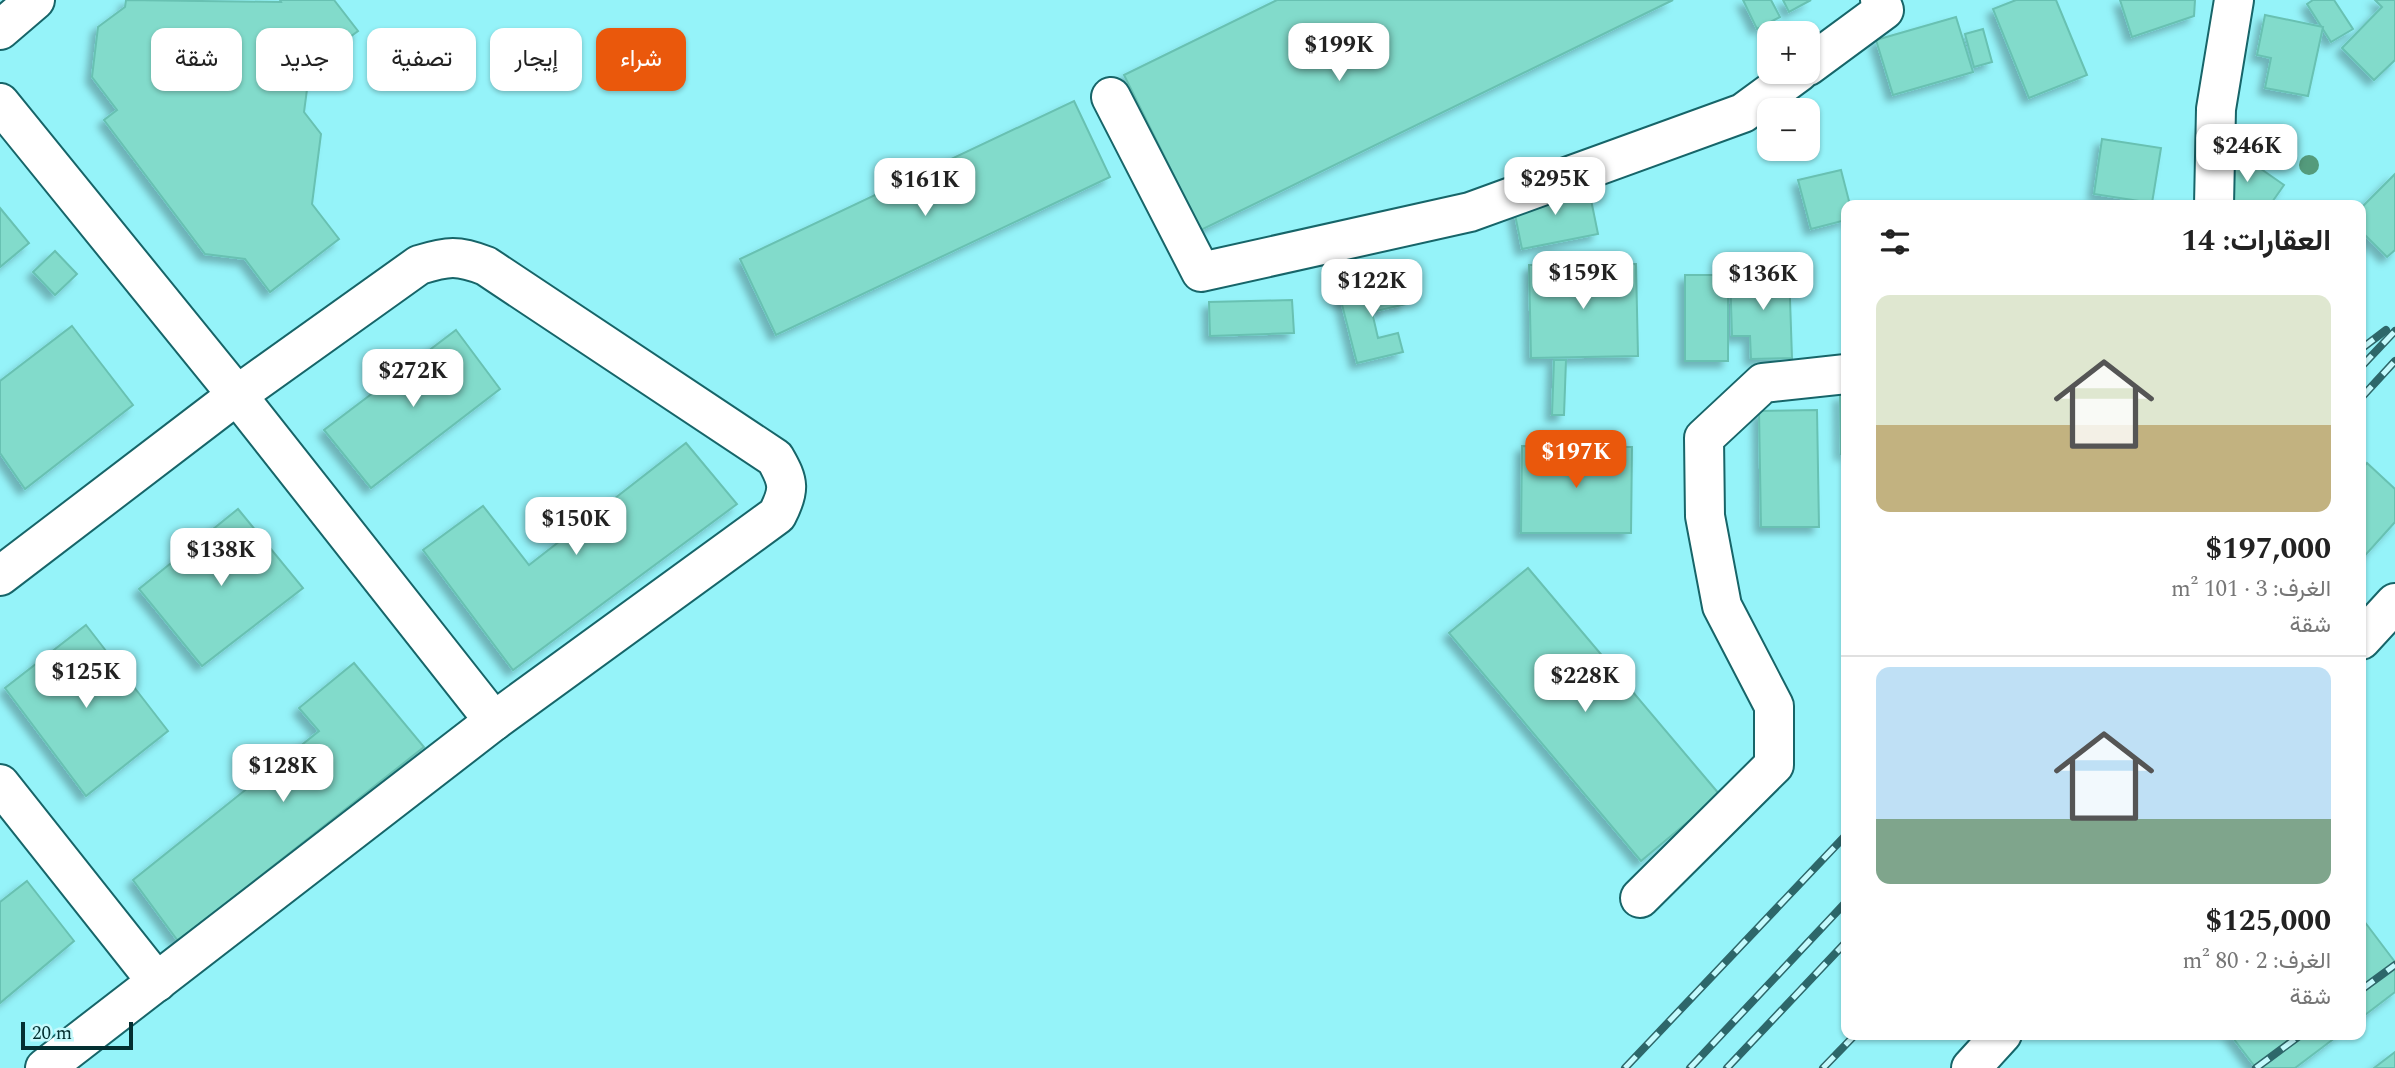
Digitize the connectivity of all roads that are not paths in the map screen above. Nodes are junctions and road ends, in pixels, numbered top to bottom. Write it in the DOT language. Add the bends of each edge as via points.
graph roads {
  1 [pos="35,0"];
  2 [pos="1880,0"];
  3 [pos="2234,0"];
  4 [pos="0,30"];
  5 [pos="1820,57"];
  6 [pos="1783,84"];
  7 [pos="1111,97"];
  8 [pos="0,103"];
  9 [pos="2214,200"];
  10 [pos="1841,375"];
  11 [pos="237,396"];
  12 [pos="0,576"];
  13 [pos="2395,603"];
  14 [pos="2366,635"];
  15 [pos="494,721"];
  16 [pos="0,784"];
  17 [pos="1640,898"];
  18 [pos="157,982"];
  19 [pos="1997,1040"];
  20 [pos="45,1068"];
  21 [pos="1971,1068"];
  1 -- 4 [label="street"];
  2 -- 5 [label="street" via="1884,10"];
  3 -- 9 [label="street" via="2216,109"];
  6 -- 7 [label="street" via="1743,113 1470,212 1201,272"];
  8 -- 11 [label="street"];
  10 -- 17 [label="street" via="1763,383 1704,438 1704,516 1722,606 1774,706 1774,765"];
  11 -- 12 [label="street"];
  11 -- 15 [label="street"];
  11 -- 15 [label="street" via="419,265 465,257 486,266 775,458 786,476 786,496 777,515"];
  13 -- 14 [label="street"];
  15 -- 18 [label="street"];
  16 -- 18 [label="street"];
  18 -- 20 [label="street"];
  19 -- 21 [label="street"];
}
